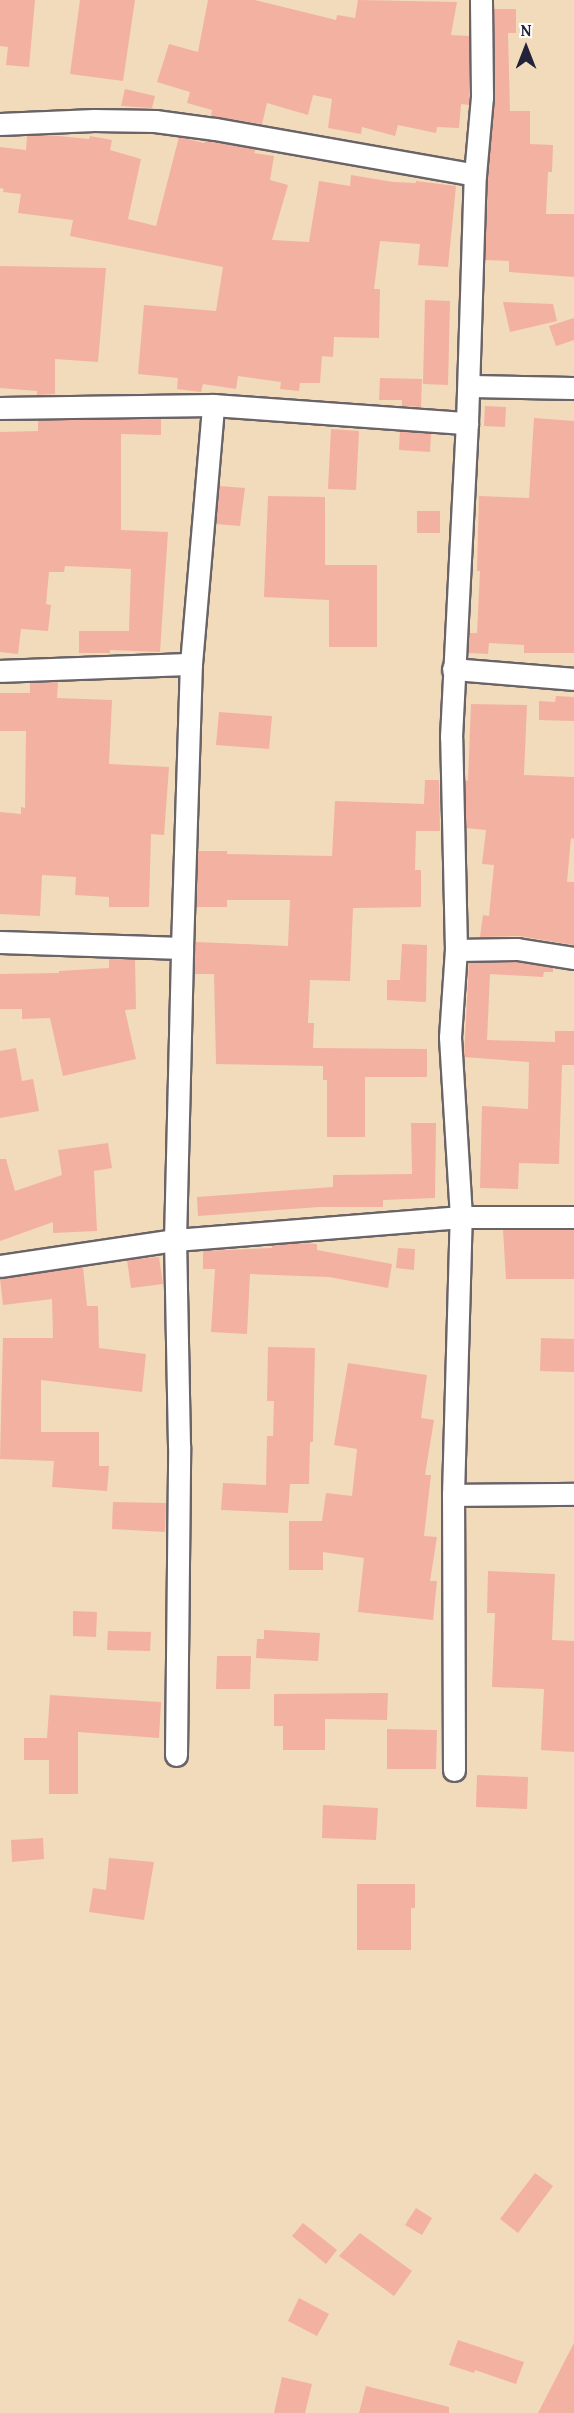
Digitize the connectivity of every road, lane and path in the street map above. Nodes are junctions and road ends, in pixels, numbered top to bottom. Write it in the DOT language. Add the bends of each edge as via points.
graph roads {
  1 [pos="481,0"];
  2 [pos="0,124"];
  3 [pos="475,175"];
  4 [pos="469,386"];
  5 [pos="574,388"];
  6 [pos="213,405"];
  7 [pos="0,408"];
  8 [pos="467,423"];
  9 [pos="191,664"];
  10 [pos="453,669"];
  11 [pos="0,671"];
  12 [pos="574,679"];
  13 [pos="0,942"];
  14 [pos="182,948"];
  15 [pos="456,950"];
  16 [pos="574,957"];
  17 [pos="461,1217"];
  18 [pos="574,1217"];
  19 [pos="175,1240"];
  20 [pos="0,1266"];
  21 [pos="574,1494"];
  22 [pos="453,1495"];
  23 [pos="176,1755"];
  24 [pos="454,1770"];
  1 -- 3 [label="street" via="482,97"];
  2 -- 3 [label="street" via="155,121"];
  3 -- 4 [label="street"];
  4 -- 5 [label="street"];
  4 -- 8 [label="street"];
  6 -- 7 [label="street"];
  6 -- 8 [label="street"];
  6 -- 9 [label="street"];
  8 -- 10 [label="street"];
  9 -- 11 [label="street"];
  9 -- 14 [label="street"];
  10 -- 12 [label="street"];
  10 -- 15 [label="street"];
  13 -- 14 [label="street"];
  14 -- 19 [label="street"];
  15 -- 16 [label="street" via="517,949"];
  15 -- 17 [label="street" via="450,1037"];
  17 -- 18 [label="street"];
  17 -- 19 [label="street"];
  17 -- 22 [label="street"];
  19 -- 20 [label="street"];
  19 -- 23 [label="street" via="179,1446"];
  21 -- 22 [label="street"];
  22 -- 24 [label="street"];
}
